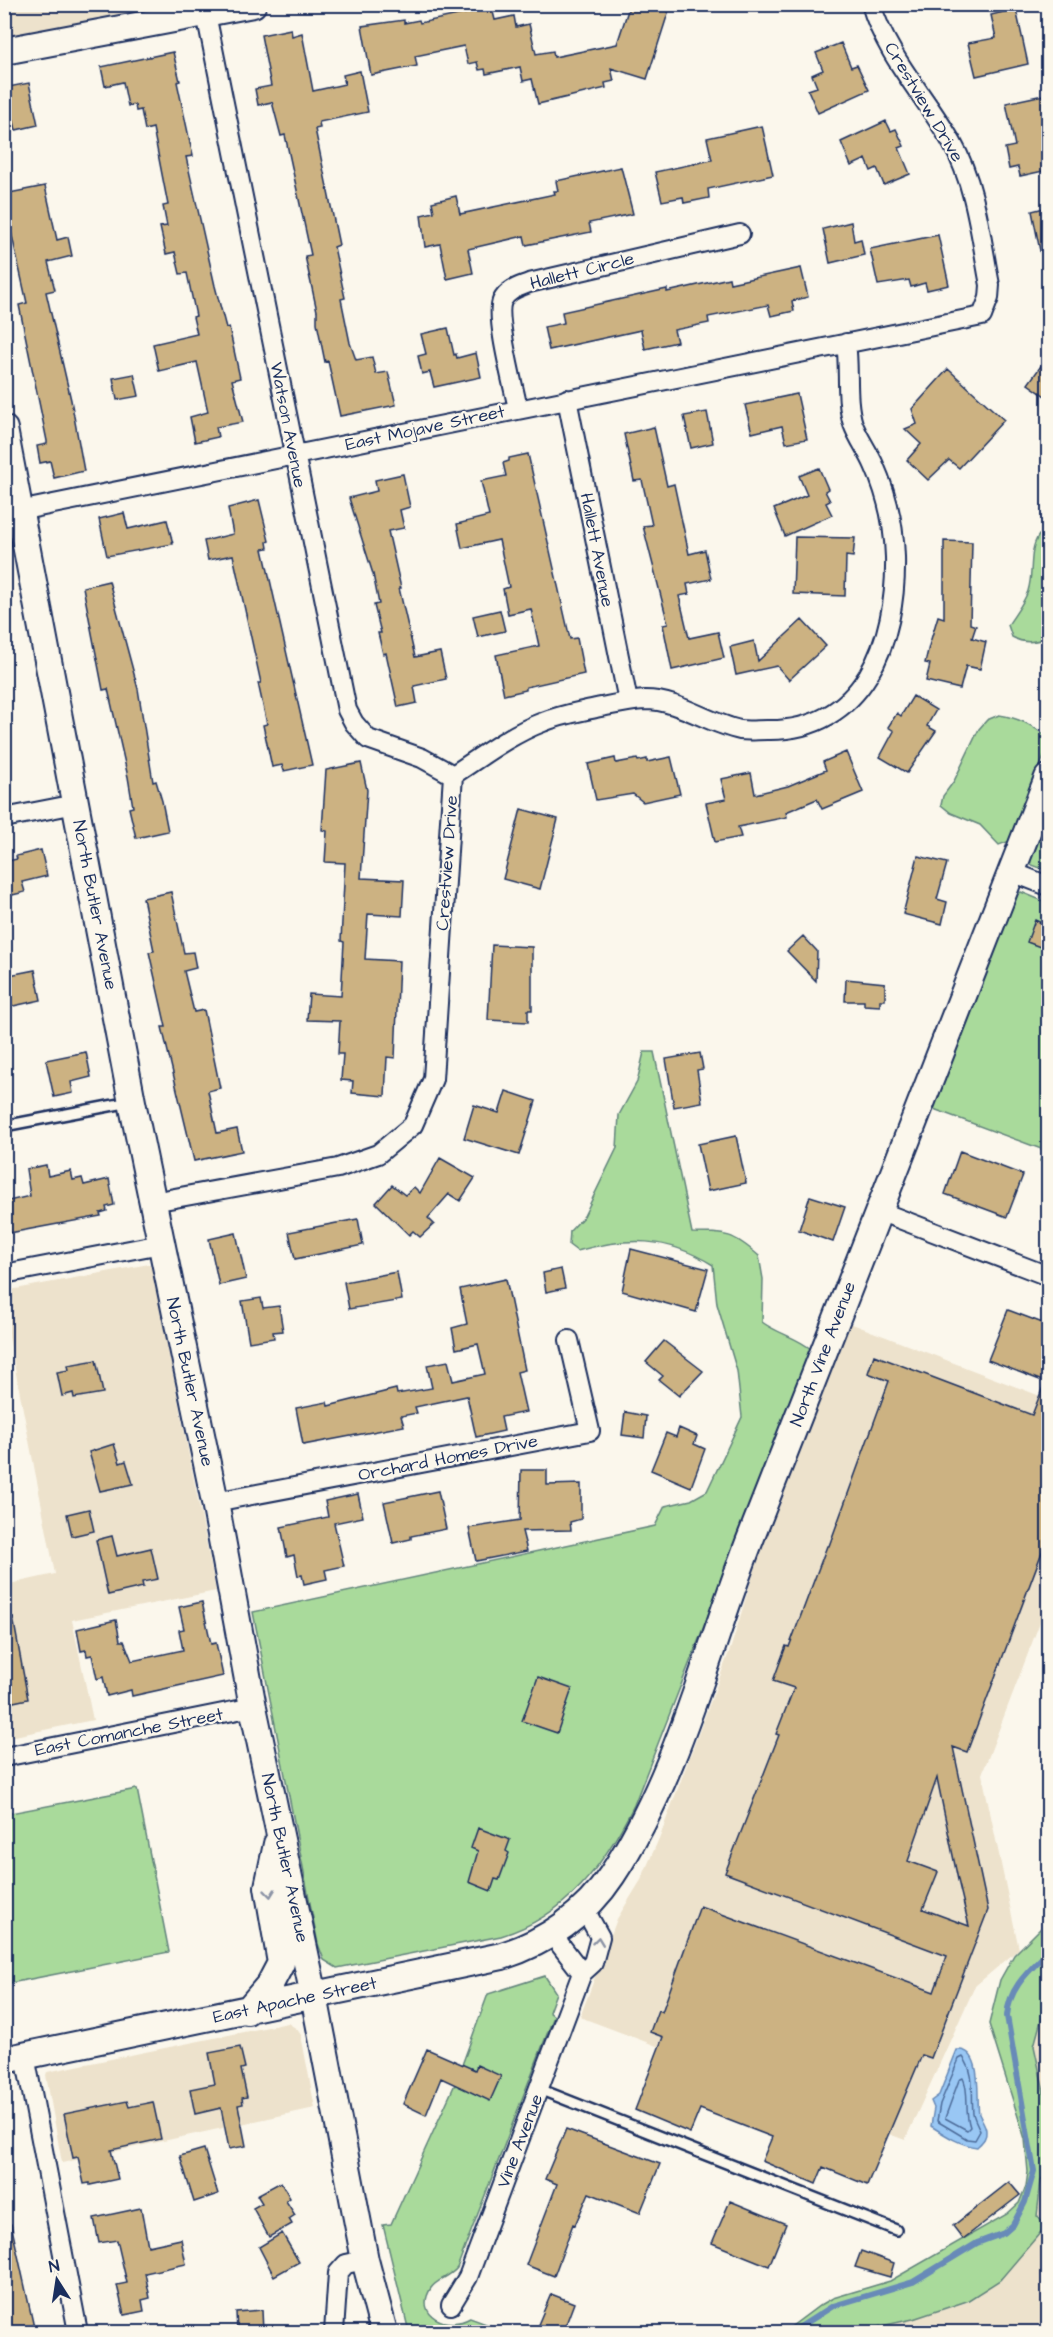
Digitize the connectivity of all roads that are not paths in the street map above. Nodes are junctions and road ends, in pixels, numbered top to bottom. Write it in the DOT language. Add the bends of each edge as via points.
graph roads {
  1 [pos="253,4"];
  2 [pos="871,4"];
  3 [pos="206,14"];
  4 [pos="4,51"];
  5 [pos="740,234"];
  6 [pos="846,343"];
  7 [pos="567,399"];
  8 [pos="519,409"];
  9 [pos="4,429"];
  10 [pos="294,455"];
  11 [pos="12,512"];
  12 [pos="628,702"];
  13 [pos="453,775"];
  14 [pos="1048,778"];
  15 [pos="76,804"];
  16 [pos="4,818"];
  17 [pos="1012,872"];
  18 [pos="1048,886"];
  19 [pos="132,1102"];
  20 [pos="4,1126"];
  21 [pos="153,1202"];
  22 [pos="879,1211"];
  23 [pos="161,1244"];
  24 [pos="4,1274"];
  25 [pos="1048,1276"];
  26 [pos="569,1340"];
  27 [pos="215,1502"];
  28 [pos="253,1707"];
  29 [pos="4,1757"];
  30 [pos="279,1835"];
  31 [pos="580,1912"];
  32 [pos="552,1934"];
  33 [pos="582,1973"];
  34 [pos="314,1996"];
  35 [pos="247,2011"];
  36 [pos="15,2058"];
  37 [pos="539,2089"];
  38 [pos="896,2230"];
  39 [pos="365,2260"];
  40 [pos="451,2305"];
  41 [pos="78,2332"];
  42 [pos="334,2332"];
  43 [pos="384,2332"];
  1 -- 3 [label="main road"];
  2 -- 6 [label="street, Crestview Drive" via="885,38 953,144 966,173 990,285 985,319"];
  3 -- 4 [label="main road"];
  3 -- 10 [label="street, Watson Avenue"];
  5 -- 8 [label="street, Hallett Circle" via="510,290 501,301 500,319"];
  6 -- 7 [label="street, East Mojave Street"];
  6 -- 12 [label="street, Crestview Drive" via="853,424 886,494 895,558 887,631 866,682 836,712 807,726 782,730 740,730 666,702"];
  7 -- 8 [label="street, East Mojave Street"];
  7 -- 12 [label="street, Hallett Avenue"];
  8 -- 10 [label="street, East Mojave Street"];
  9 -- 11 [label="main road, North Butler Avenue"];
  10 -- 11 [label="street, East Mojave Street"];
  10 -- 13 [label="street, Watson Avenue" via="347,710 368,739 422,758"];
  11 -- 15 [label="main road, North Butler Avenue"];
  12 -- 13 [label="street, Crestview Drive" via="542,722"];
  13 -- 21 [label="street, Crestview Drive" via="433,1079 413,1125 378,1154 338,1168"];
  14 -- 17 [label="main road, North Vine Avenue"];
  15 -- 16 [label="street"];
  15 -- 19 [label="main road, North Butler Avenue"];
  17 -- 18 [label="street"];
  17 -- 22 [label="main road, North Vine Avenue"];
  19 -- 20 [label="lane"];
  19 -- 21 [label="main road, North Butler Avenue"];
  21 -- 23 [label="main road, North Butler Avenue"];
  22 -- 25 [label="street"];
  22 -- 31 [label="main road, North Vine Avenue" via="649,1811 610,1879"];
  23 -- 24 [label="street"];
  23 -- 27 [label="main road, North Butler Avenue"];
  26 -- 27 [label="street, Orchard Homes Drive" via="590,1431"];
  27 -- 28 [label="main road, North Butler Avenue"];
  28 -- 29 [label="street, East Comanche Street"];
  28 -- 30 [label="main road, North Butler Avenue"];
  30 -- 34 [label="main road, North Butler Avenue"];
  30 -- 35 [label="main road, one-way" via="268,1887 281,1963 270,1984"];
  31 -- 32 [label="main road, East Apache Street"];
  33 -- 31 [label="street, Vine Avenue, one-way" via="593,1962 600,1937"];
  32 -- 33 [label="street"];
  32 -- 34 [label="main road, East Apache Street" via="502,1956"];
  33 -- 37 [label="street, Vine Avenue"];
  34 -- 35 [label="main road, East Apache Street"];
  34 -- 39 [label="main road, North Butler Avenue"];
  35 -- 36 [label="main road, East Apache Street"];
  36 -- 41 [label="street"];
  37 -- 38 [label="lane"];
  37 -- 40 [label="street, Vine Avenue" via="468,2277"];
  39 -- 42 [label="street" via="346,2264 338,2273"];
  39 -- 43 [label="main road, North Butler Avenue"];
}
